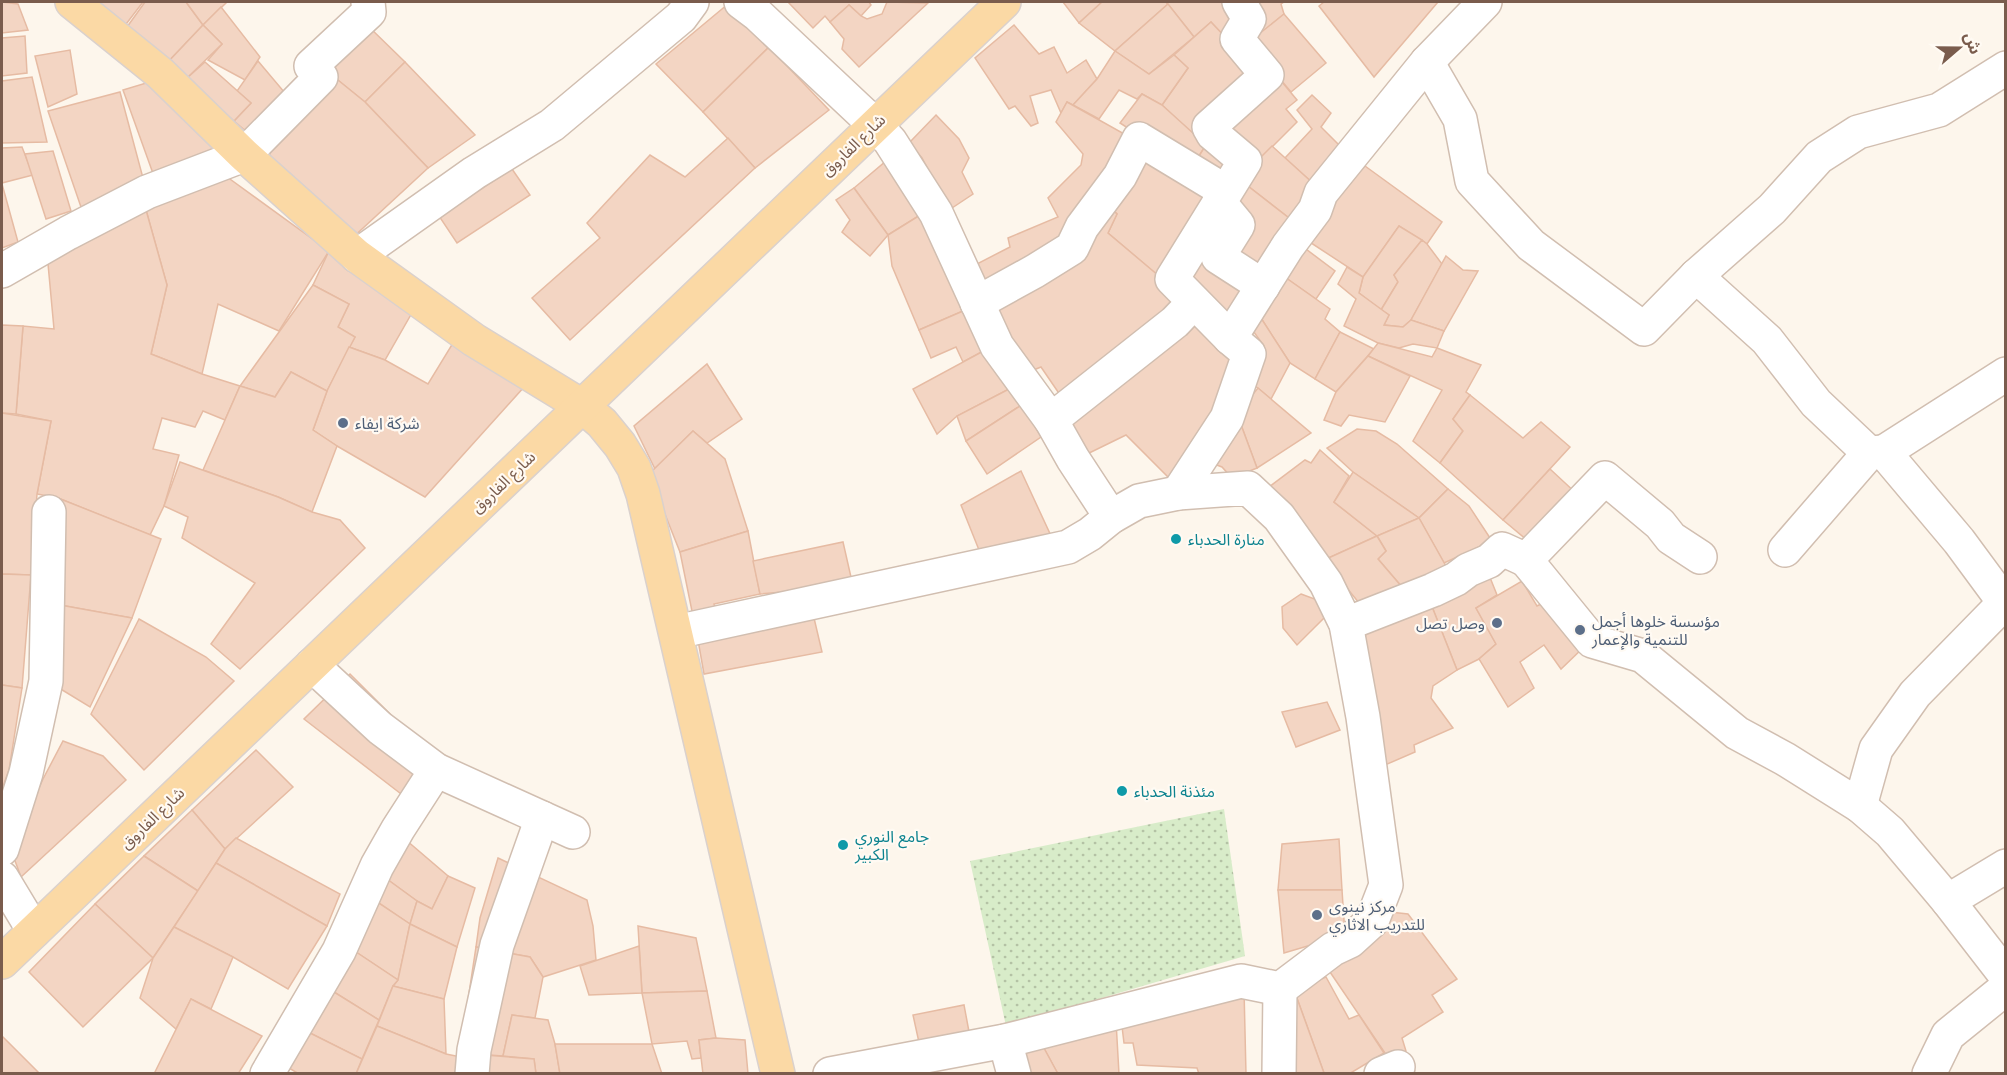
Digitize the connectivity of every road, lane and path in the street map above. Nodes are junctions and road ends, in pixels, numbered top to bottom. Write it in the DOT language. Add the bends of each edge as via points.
graph roads {
  1 [pos="72,2"];
  2 [pos="368,2"];
  3 [pos="692,2"];
  4 [pos="741,2"];
  5 [pos="1004,2"];
  6 [pos="1239,2"];
  7 [pos="1485,2"];
  8 [pos="1427,62"];
  9 [pos="2006,68"];
  10 [pos="874,124"];
  11 [pos="244,155"];
  12 [pos="1222,196"];
  13 [pos="357,256"];
  14 [pos="2,271"];
  15 [pos="1696,276"];
  16 [pos="1263,286"];
  17 [pos="1194,302"];
  18 [pos="976,303"];
  19 [pos="1230,338"];
  20 [pos="2006,374"];
  21 [pos="582,406"];
  22 [pos="1051,420"];
  23 [pos="1876,453"];
  24 [pos="1178,493"];
  25 [pos="49,512"];
  26 [pos="1111,517"];
  27 [pos="1785,550"];
  28 [pos="1700,557"];
  29 [pos="1526,560"];
  30 [pos="2005,601"];
  31 [pos="1346,624"];
  32 [pos="676,633"];
  33 [pos="312,665"];
  34 [pos="436,770"];
  35 [pos="1860,806"];
  36 [pos="542,818"];
  37 [pos="573,832"];
  38 [pos="2,849"];
  39 [pos="2006,866"];
  40 [pos="2,878"];
  41 [pos="1948,901"];
  42 [pos="34,931"];
  43 [pos="2,962"];
  44 [pos="2006,976"];
  45 [pos="2006,988"];
  46 [pos="1280,989"];
  47 [pos="1005,1041"];
  48 [pos="267,1074"];
  49 [pos="472,1074"];
  50 [pos="778,1074"];
  51 [pos="830,1074"];
  52 [pos="1014,1074"];
  53 [pos="1279,1074"];
  54 [pos="1929,1074"];
  1 -- 11 [label="main road" via="160,74"];
  2 -- 11 [label="street" via="369,12 311,66 321,76"];
  3 -- 13 [label="street" via="681,17 552,125 474,173"];
  4 -- 10 [label="street"];
  5 -- 10 [label="main road, شارع الفاروق"];
  6 -- 12 [label="street" via="1249,19 1237,39 1267,75 1209,127 1245,161"];
  7 -- 8 [label="street"];
  8 -- 15 [label="street" via="1460,119 1472,181 1531,245 1644,329"];
  8 -- 16 [label="street" via="1321,193 1315,210"];
  9 -- 15 [label="street" via="1939,110 1858,132 1820,157 1772,209"];
  10 -- 18 [label="street" via="890,141 936,213"];
  10 -- 21 [label="main road, شارع الفاروق"];
  11 -- 13 [label="main road"];
  11 -- 14 [label="street" via="147,192"];
  12 -- 16 [label="street" via="1238,225 1218,257"];
  12 -- 17 [label="street" via="1172,279"];
  12 -- 18 [label="street" via="1139,139 1120,176 1082,227 1072,248"];
  13 -- 21 [label="main road" via="474,340"];
  15 -- 23 [label="street" via="1767,340 1816,403"];
  16 -- 19 [label="street"];
  17 -- 19 [label="street"];
  17 -- 22 [label="street" via="1175,322"];
  18 -- 22 [label="street" via="997,346"];
  19 -- 24 [label="street" via="1249,354 1227,418"];
  20 -- 23 [label="street"];
  21 -- 32 [label="main road" via="602,423 634,468"];
  21 -- 33 [label="main road, شارع الفاروق"];
  22 -- 26 [label="street"];
  23 -- 27 [label="street"];
  23 -- 30 [label="street" via="1959,541"];
  24 -- 26 [label="street" via="1139,501"];
  24 -- 31 [label="street" via="1248,488 1279,517 1326,583"];
  25 -- 38 [label="street" via="46,681 26,773"];
  26 -- 32 [label="street" via="1068,547"];
  28 -- 29 [label="street" via="1671,538 1605,478"];
  29 -- 31 [label="street" via="1502,549 1456,579"];
  29 -- 35 [label="street" via="1592,641 1644,656 1737,733"];
  30 -- 35 [label="street" via="1915,694 1876,749"];
  31 -- 46 [label="street" via="1386,885 1372,921 1350,941 1333,949"];
  32 -- 50 [label="main road"];
  33 -- 34 [label="street" via="380,728"];
  33 -- 42 [label="main road, شارع الفاروق"];
  34 -- 36 [label="street"];
  34 -- 48 [label="street" via="377,866 339,951"];
  35 -- 41 [label="street" via="1890,832"];
  36 -- 37 [label="street"];
  36 -- 49 [label="street" via="497,945"];
  39 -- 41 [label="street"];
  40 -- 42 [label="street"];
  41 -- 44 [label="street"];
  42 -- 43 [label="main road, شارع الفاروق"];
  45 -- 54 [label="street" via="1948,1035"];
  46 -- 47 [label="street" via="1241,981"];
  46 -- 53 [label="street"];
  47 -- 51 [label="street"];
  47 -- 52 [label="street"];
}
